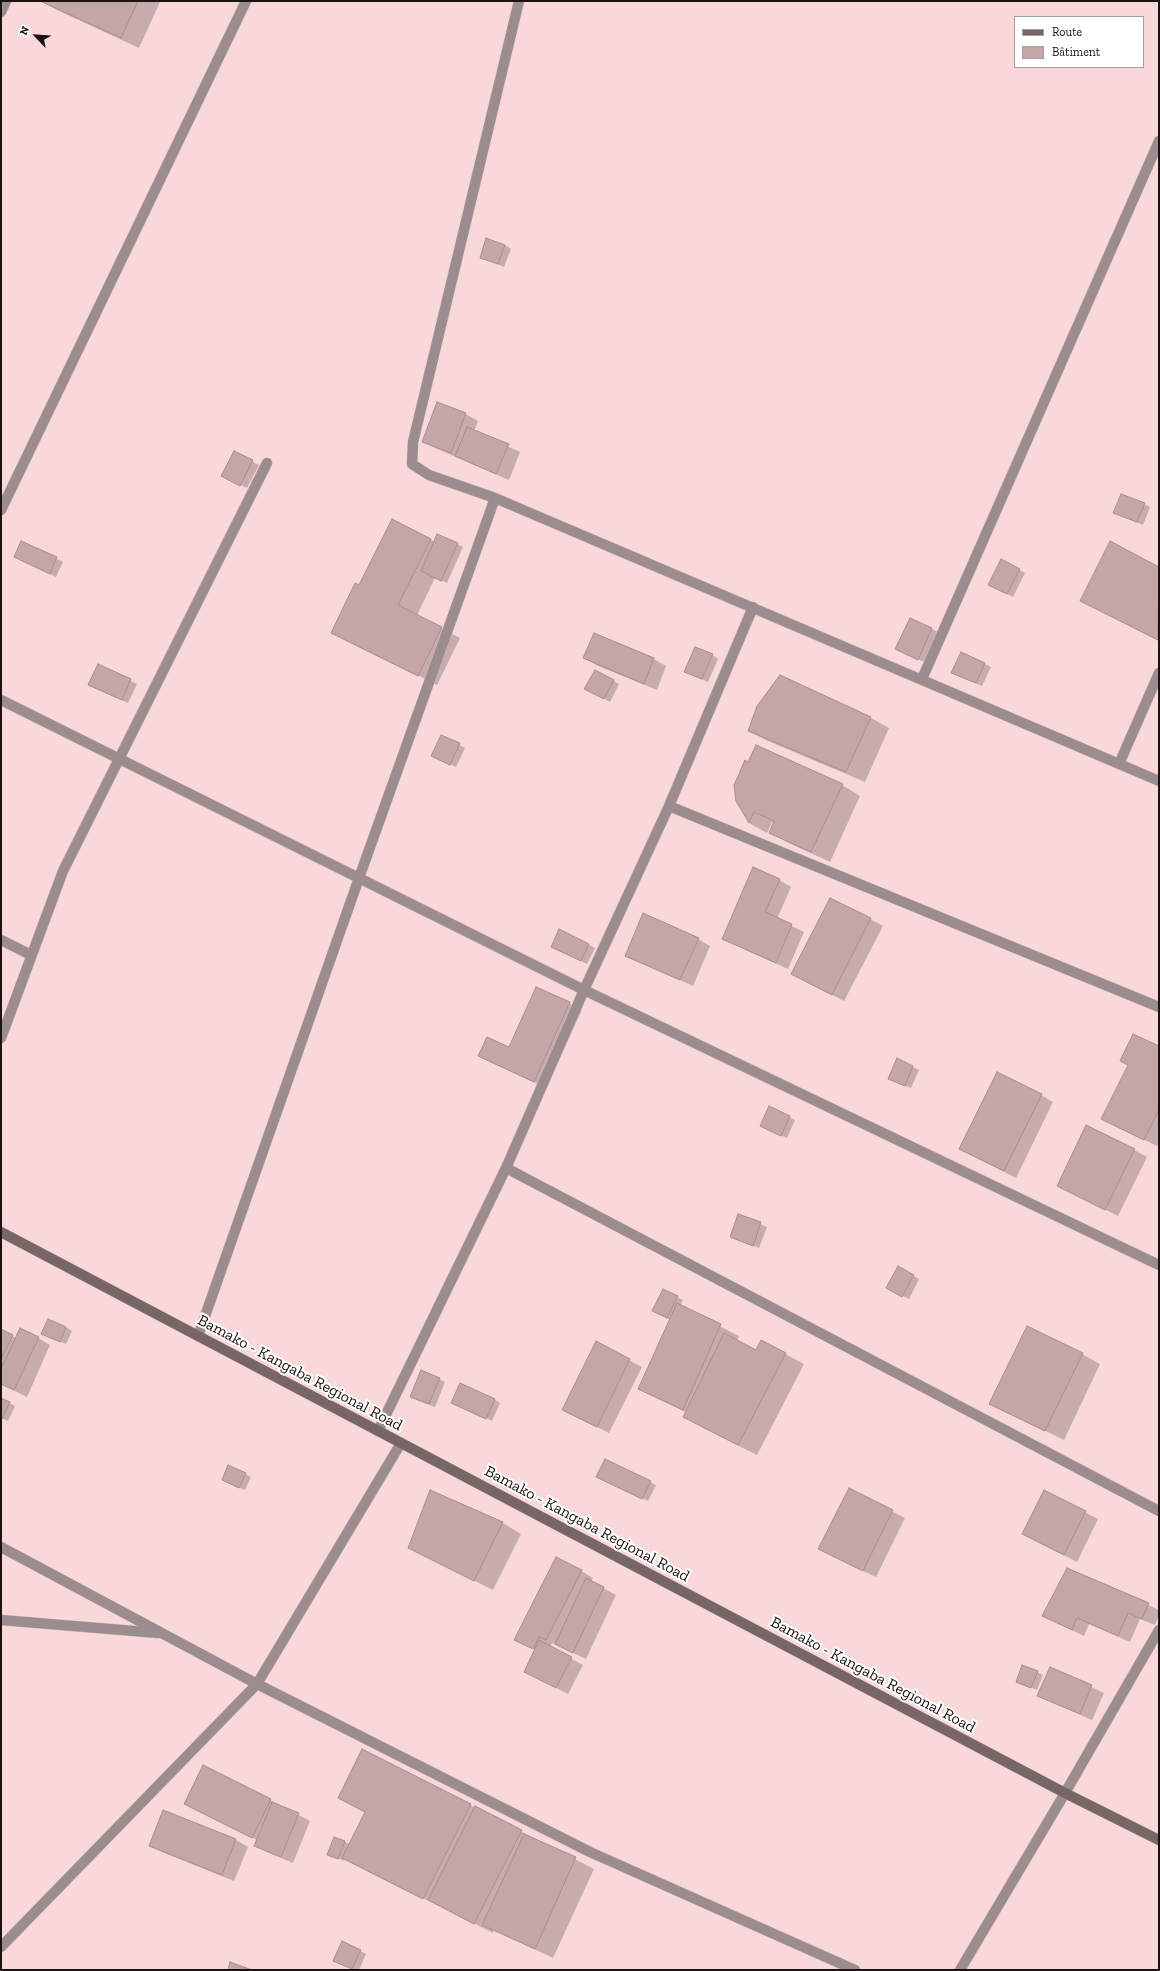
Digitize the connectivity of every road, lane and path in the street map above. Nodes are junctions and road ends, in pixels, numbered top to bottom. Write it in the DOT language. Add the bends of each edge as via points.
graph roads {
  1 [pos="6,1"];
  2 [pos="246,1"];
  3 [pos="520,1"];
  4 [pos="1,12"];
  5 [pos="1159,141"];
  6 [pos="267,463"];
  7 [pos="495,498"];
  8 [pos="1,510"];
  9 [pos="753,607"];
  10 [pos="1159,673"];
  11 [pos="922,680"];
  12 [pos="1,700"];
  13 [pos="118,758"];
  14 [pos="1119,764"];
  15 [pos="1159,781"];
  16 [pos="669,806"];
  17 [pos="359,878"];
  18 [pos="1,940"];
  19 [pos="31,955"];
  20 [pos="584,990"];
  21 [pos="1159,1007"];
  22 [pos="1,1038"];
  23 [pos="506,1168"];
  24 [pos="1,1232"];
  25 [pos="1159,1265"];
  26 [pos="198,1336"];
  27 [pos="378,1431"];
  28 [pos="401,1443"];
  29 [pos="1159,1511"];
  30 [pos="1,1547"];
  31 [pos="1,1620"];
  32 [pos="1159,1630"];
  33 [pos="164,1633"];
  34 [pos="257,1684"];
  35 [pos="1065,1793"];
  36 [pos="1159,1840"];
  37 [pos="1,1947"];
  38 [pos="855,1970"];
  39 [pos="960,1970"];
  1 -- 4 [label="street"];
  2 -- 8 [label="street"];
  3 -- 7 [label="street" via="412,449 412,464 429,475"];
  5 -- 11 [label="street"];
  6 -- 13 [label="street"];
  7 -- 9 [label="street"];
  7 -- 17 [label="street"];
  9 -- 11 [label="street"];
  9 -- 16 [label="street"];
  10 -- 14 [label="street"];
  11 -- 14 [label="street"];
  12 -- 13 [label="street"];
  13 -- 17 [label="street"];
  13 -- 19 [label="street" via="62,871"];
  14 -- 15 [label="street"];
  16 -- 20 [label="street"];
  16 -- 21 [label="street"];
  17 -- 20 [label="street"];
  17 -- 26 [label="street"];
  18 -- 19 [label="street"];
  19 -- 22 [label="street"];
  20 -- 23 [label="street"];
  20 -- 25 [label="street"];
  23 -- 27 [label="street"];
  23 -- 29 [label="street"];
  24 -- 26 [label="street, Bamako - Kangaba Regional Road"];
  26 -- 27 [label="street, Bamako - Kangaba Regional Road"];
  27 -- 28 [label="street, Bamako - Kangaba Regional Road"];
  28 -- 34 [label="street"];
  28 -- 35 [label="street, Bamako - Kangaba Regional Road"];
  30 -- 33 [label="street"];
  31 -- 33 [label="street"];
  32 -- 35 [label="street"];
  33 -- 34 [label="street"];
  34 -- 37 [label="street"];
  34 -- 38 [label="street" via="590,1852"];
  35 -- 36 [label="street, Bamako - Kangaba Regional Road"];
  35 -- 39 [label="street"];
}
